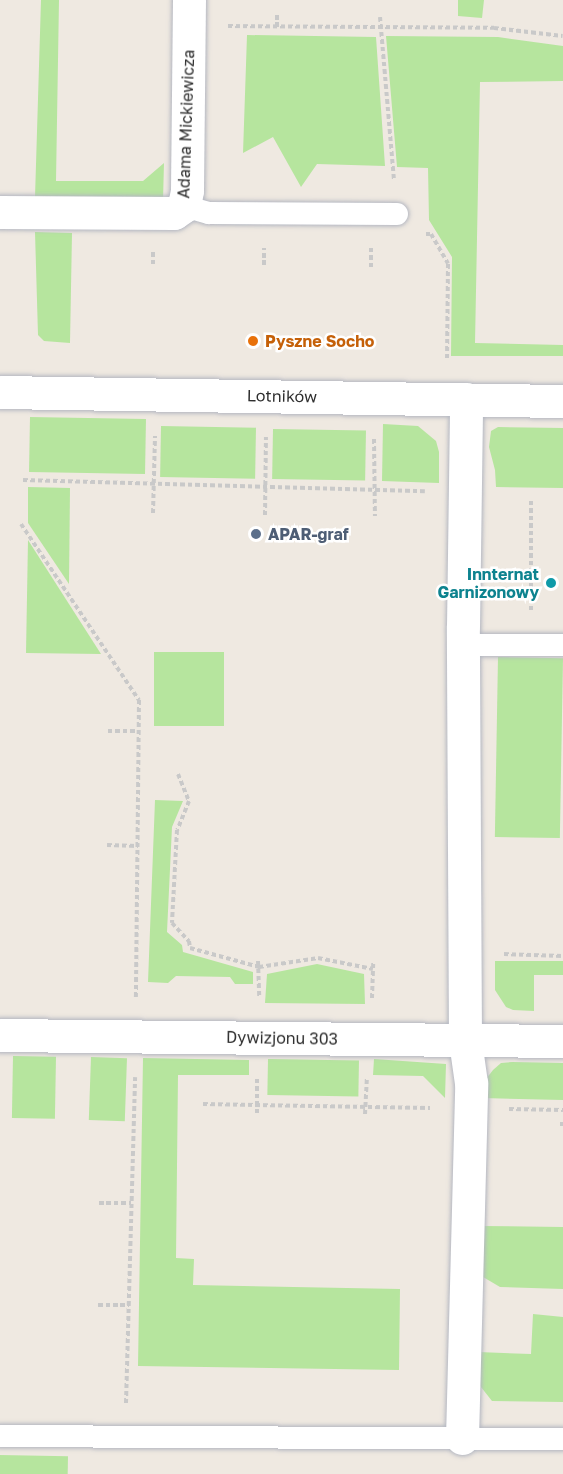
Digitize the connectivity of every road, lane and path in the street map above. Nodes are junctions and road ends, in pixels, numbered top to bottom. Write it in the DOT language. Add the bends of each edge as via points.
graph roads {
  1 [pos="189,0"];
  2 [pos="277,15"];
  3 [pos="380,17"];
  4 [pos="222,26"];
  5 [pos="277,27"];
  6 [pos="381,27"];
  7 [pos="563,36"];
  8 [pos="184,206"];
  9 [pos="0,212"];
  10 [pos="397,214"];
  11 [pos="0,392"];
  12 [pos="466,399"];
  13 [pos="563,401"];
  14 [pos="156,427"];
  15 [pos="266,429"];
  16 [pos="374,431"];
  17 [pos="23,480"];
  18 [pos="154,484"];
  19 [pos="266,487"];
  20 [pos="374,490"];
  21 [pos="465,492"];
  22 [pos="531,501"];
  23 [pos="153,513"];
  24 [pos="265,514"];
  25 [pos="375,516"];
  26 [pos="21,524"];
  27 [pos="464,645"];
  28 [pos="531,645"];
  29 [pos="563,645"];
  30 [pos="108,731"];
  31 [pos="138,731"];
  32 [pos="178,774"];
  33 [pos="107,845"];
  34 [pos="138,846"];
  35 [pos="373,969"];
  36 [pos="0,1035"];
  37 [pos="136,1036"];
  38 [pos="465,1041"];
  39 [pos="563,1041"];
  40 [pos="202,1104"];
  41 [pos="471,1108"];
  42 [pos="563,1110"];
  43 [pos="99,1203"];
  44 [pos="131,1203"];
  45 [pos="98,1305"];
  46 [pos="129,1305"];
  47 [pos="0,1436"];
  48 [pos="126,1437"];
  49 [pos="462,1437"];
  50 [pos="563,1439"];
  1 -- 8 [label="street, Adama Mickiewicza"];
  2 -- 5 [label="path"];
  3 -- 6 [label="path"];
  4 -- 5 [label="path"];
  5 -- 6 [label="path"];
  6 -- 7 [label="path" via="494,28"];
  6 -- 10 [label="path"];
  8 -- 9 [label="street, Adama Mickiewicza" via="174,213"];
  8 -- 10 [label="lane" via="209,213"];
  11 -- 12 [label="street, Lotników"];
  12 -- 13 [label="street, Lotników"];
  12 -- 21 [label="street"];
  14 -- 18 [label="path"];
  15 -- 19 [label="path"];
  16 -- 20 [label="path"];
  17 -- 18 [label="path"];
  18 -- 19 [label="path"];
  18 -- 23 [label="path"];
  19 -- 20 [label="path"];
  19 -- 24 [label="path"];
  20 -- 21 [label="path"];
  20 -- 25 [label="path"];
  21 -- 27 [label="street"];
  22 -- 28 [label="path"];
  26 -- 31 [label="path" via="139,700"];
  27 -- 28 [label="lane"];
  27 -- 38 [label="street"];
  28 -- 29 [label="lane"];
  30 -- 31 [label="path"];
  31 -- 34 [label="path"];
  32 -- 35 [label="path" via="189,801 177,830 172,923 189,941 190,948 259,967 318,957"];
  33 -- 34 [label="path"];
  34 -- 37 [label="path"];
  36 -- 37 [label="street, Dywizjonu 303"];
  37 -- 38 [label="street, Dywizjonu 303"];
  37 -- 44 [label="path"];
  38 -- 39 [label="street, Dywizjonu 303"];
  38 -- 41 [label="street"];
  40 -- 41 [label="path"];
  41 -- 42 [label="path"];
  41 -- 49 [label="street"];
  43 -- 44 [label="path"];
  44 -- 46 [label="path"];
  45 -- 46 [label="path"];
  46 -- 48 [label="path"];
  47 -- 48 [label="lane"];
  48 -- 49 [label="lane"];
  49 -- 50 [label="lane"];
}
